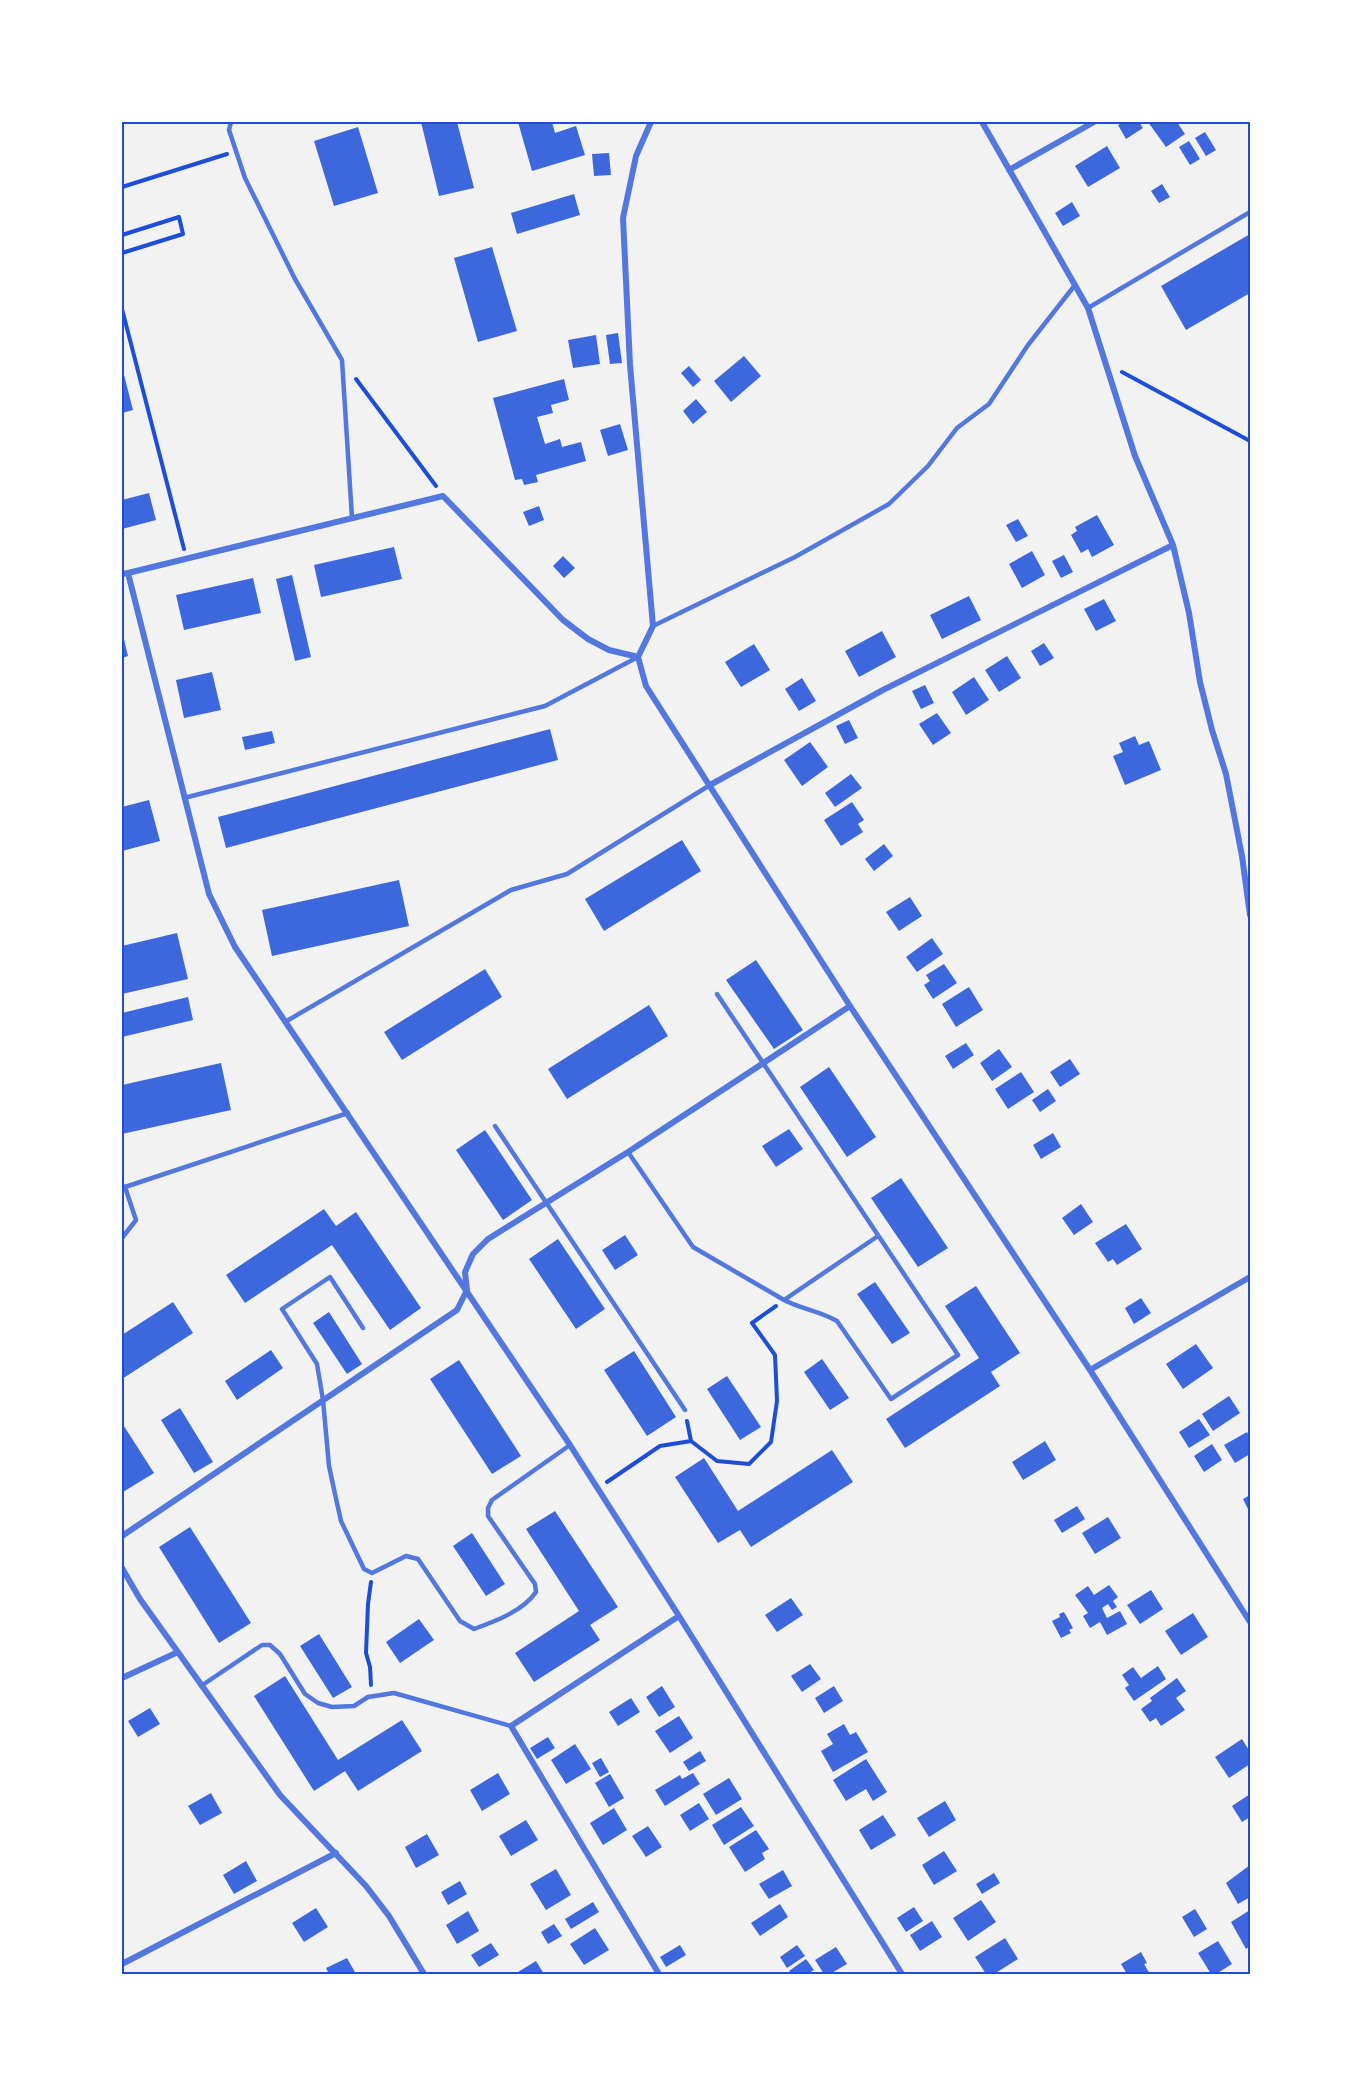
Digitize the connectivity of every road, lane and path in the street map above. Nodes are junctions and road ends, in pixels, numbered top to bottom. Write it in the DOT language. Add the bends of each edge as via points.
graph roads {
  1 [pos="231,122"];
  2 [pos="651,122"];
  3 [pos="982,122"];
  4 [pos="1094,122"];
  5 [pos="236,151"];
  6 [pos="1009,170"];
  7 [pos="122,187"];
  8 [pos="1251,212"];
  9 [pos="122,235"];
  10 [pos="122,253"];
  11 [pos="1075,285"];
  12 [pos="1088,308"];
  13 [pos="122,309"];
  14 [pos="342,360"];
  15 [pos="1106,363"];
  16 [pos="1251,441"];
  17 [pos="443,496"];
  18 [pos="352,518"];
  19 [pos="1173,545"];
  20 [pos="187,559"];
  21 [pos="125,574"];
  22 [pos="653,626"];
  23 [pos="638,657"];
  24 [pos="710,786"];
  25 [pos="184,798"];
  26 [pos="1251,915"];
  27 [pos="717,994"];
  28 [pos="850,1006"];
  29 [pos="285,1022"];
  30 [pos="763,1063"];
  31 [pos="348,1113"];
  32 [pos="495,1126"];
  33 [pos="628,1152"];
  34 [pos="123,1186"];
  35 [pos="545,1203"];
  36 [pos="878,1236"];
  37 [pos="122,1238"];
  38 [pos="1251,1277"];
  39 [pos="467,1290"];
  40 [pos="783,1300"];
  41 [pos="363,1328"];
  42 [pos="1090,1370"];
  43 [pos="323,1400"];
  44 [pos="685,1410"];
  45 [pos="691,1441"];
  46 [pos="570,1445"];
  47 [pos="598,1489"];
  48 [pos="122,1536"];
  49 [pos="122,1568"];
  50 [pos="372,1573"];
  51 [pos="680,1616"];
  52 [pos="1251,1622"];
  53 [pos="177,1652"];
  54 [pos="122,1678"];
  55 [pos="201,1686"];
  56 [pos="369,1697"];
  57 [pos="511,1726"];
  58 [pos="336,1853"];
  59 [pos="122,1964"];
  60 [pos="424,1974"];
  61 [pos="659,1974"];
  62 [pos="902,1974"];
  1 -- 5 [label="lane" via="229,130"];
  2 -- 22 [label="street" via="636,156 622,218 630,365"];
  3 -- 6 [label="street"];
  4 -- 6 [label="street"];
  5 -- 7 [label="path"];
  5 -- 14 [label="lane" via="245,178 290,269"];
  6 -- 11 [label="street"];
  8 -- 12 [label="lane"];
  9 -- 10 [label="path" via="179,218 183,234"];
  11 -- 12 [label="street"];
  11 -- 22 [label="lane" via="989,404 957,428 928,465 889,504 795,557"];
  12 -- 15 [label="street"];
  13 -- 20 [label="path"];
  14 -- 17 [label="path"];
  14 -- 18 [label="lane"];
  15 -- 16 [label="path"];
  15 -- 19 [label="street" via="1136,456"];
  17 -- 18 [label="street"];
  17 -- 23 [label="street" via="563,620 609,650"];
  18 -- 20 [label="street"];
  19 -- 24 [label="street" via="883,690"];
  19 -- 26 [label="street" via="1200,682 1226,774"];
  20 -- 21 [label="street"];
  21 -- 25 [label="street"];
  22 -- 23 [label="street"];
  23 -- 24 [label="street" via="646,686"];
  23 -- 25 [label="lane" via="545,706"];
  24 -- 28 [label="street"];
  24 -- 29 [label="lane" via="567,874 511,890"];
  25 -- 29 [label="street" via="209,894 235,946"];
  27 -- 30 [label="lane"];
  28 -- 30 [label="street"];
  28 -- 42 [label="street"];
  29 -- 31 [label="street"];
  30 -- 33 [label="street"];
  30 -- 36 [label="lane"];
  31 -- 34 [label="lane"];
  31 -- 39 [label="street"];
  32 -- 35 [label="lane"];
  33 -- 35 [label="street"];
  33 -- 40 [label="lane" via="693,1247"];
  34 -- 37 [label="lane" via="136,1220"];
  35 -- 39 [label="street" via="488,1239 473,1254 465,1272"];
  35 -- 44 [label="lane"];
  36 -- 40 [label="lane"];
  36 -- 40 [label="lane" via="958,1355 891,1399 837,1321"];
  38 -- 42 [label="street"];
  39 -- 43 [label="street" via="457,1310"];
  39 -- 46 [label="street"];
  40 -- 45 [label="path" via="752,1323 775,1355 777,1401 771,1442 749,1464 717,1461"];
  41 -- 43 [label="lane" via="330,1277 282,1309 317,1364"];
  42 -- 52 [label="street"];
  43 -- 48 [label="street"];
  43 -- 50 [label="lane" via="329,1466 341,1521 363,1569"];
  44 -- 45 [label="path"];
  45 -- 47 [label="path" via="660,1446"];
  46 -- 47 [label="street"];
  46 -- 50 [label="lane" via="492,1500 488,1508 488,1516 535,1584 536,1592 529,1601 474,1629 460,1621 418,1559 406,1556"];
  47 -- 51 [label="street"];
  49 -- 53 [label="street"];
  50 -- 56 [label="path" via="366,1653 371,1681"];
  51 -- 57 [label="street"];
  51 -- 62 [label="street"];
  53 -- 54 [label="street"];
  53 -- 55 [label="street"];
  55 -- 56 [label="lane" via="262,1645 280,1654 305,1694 318,1703 354,1706"];
  55 -- 58 [label="street" via="280,1795"];
  56 -- 57 [label="lane" via="394,1693"];
  57 -- 61 [label="street"];
  58 -- 59 [label="street"];
  58 -- 60 [label="street" via="389,1916"];
}
